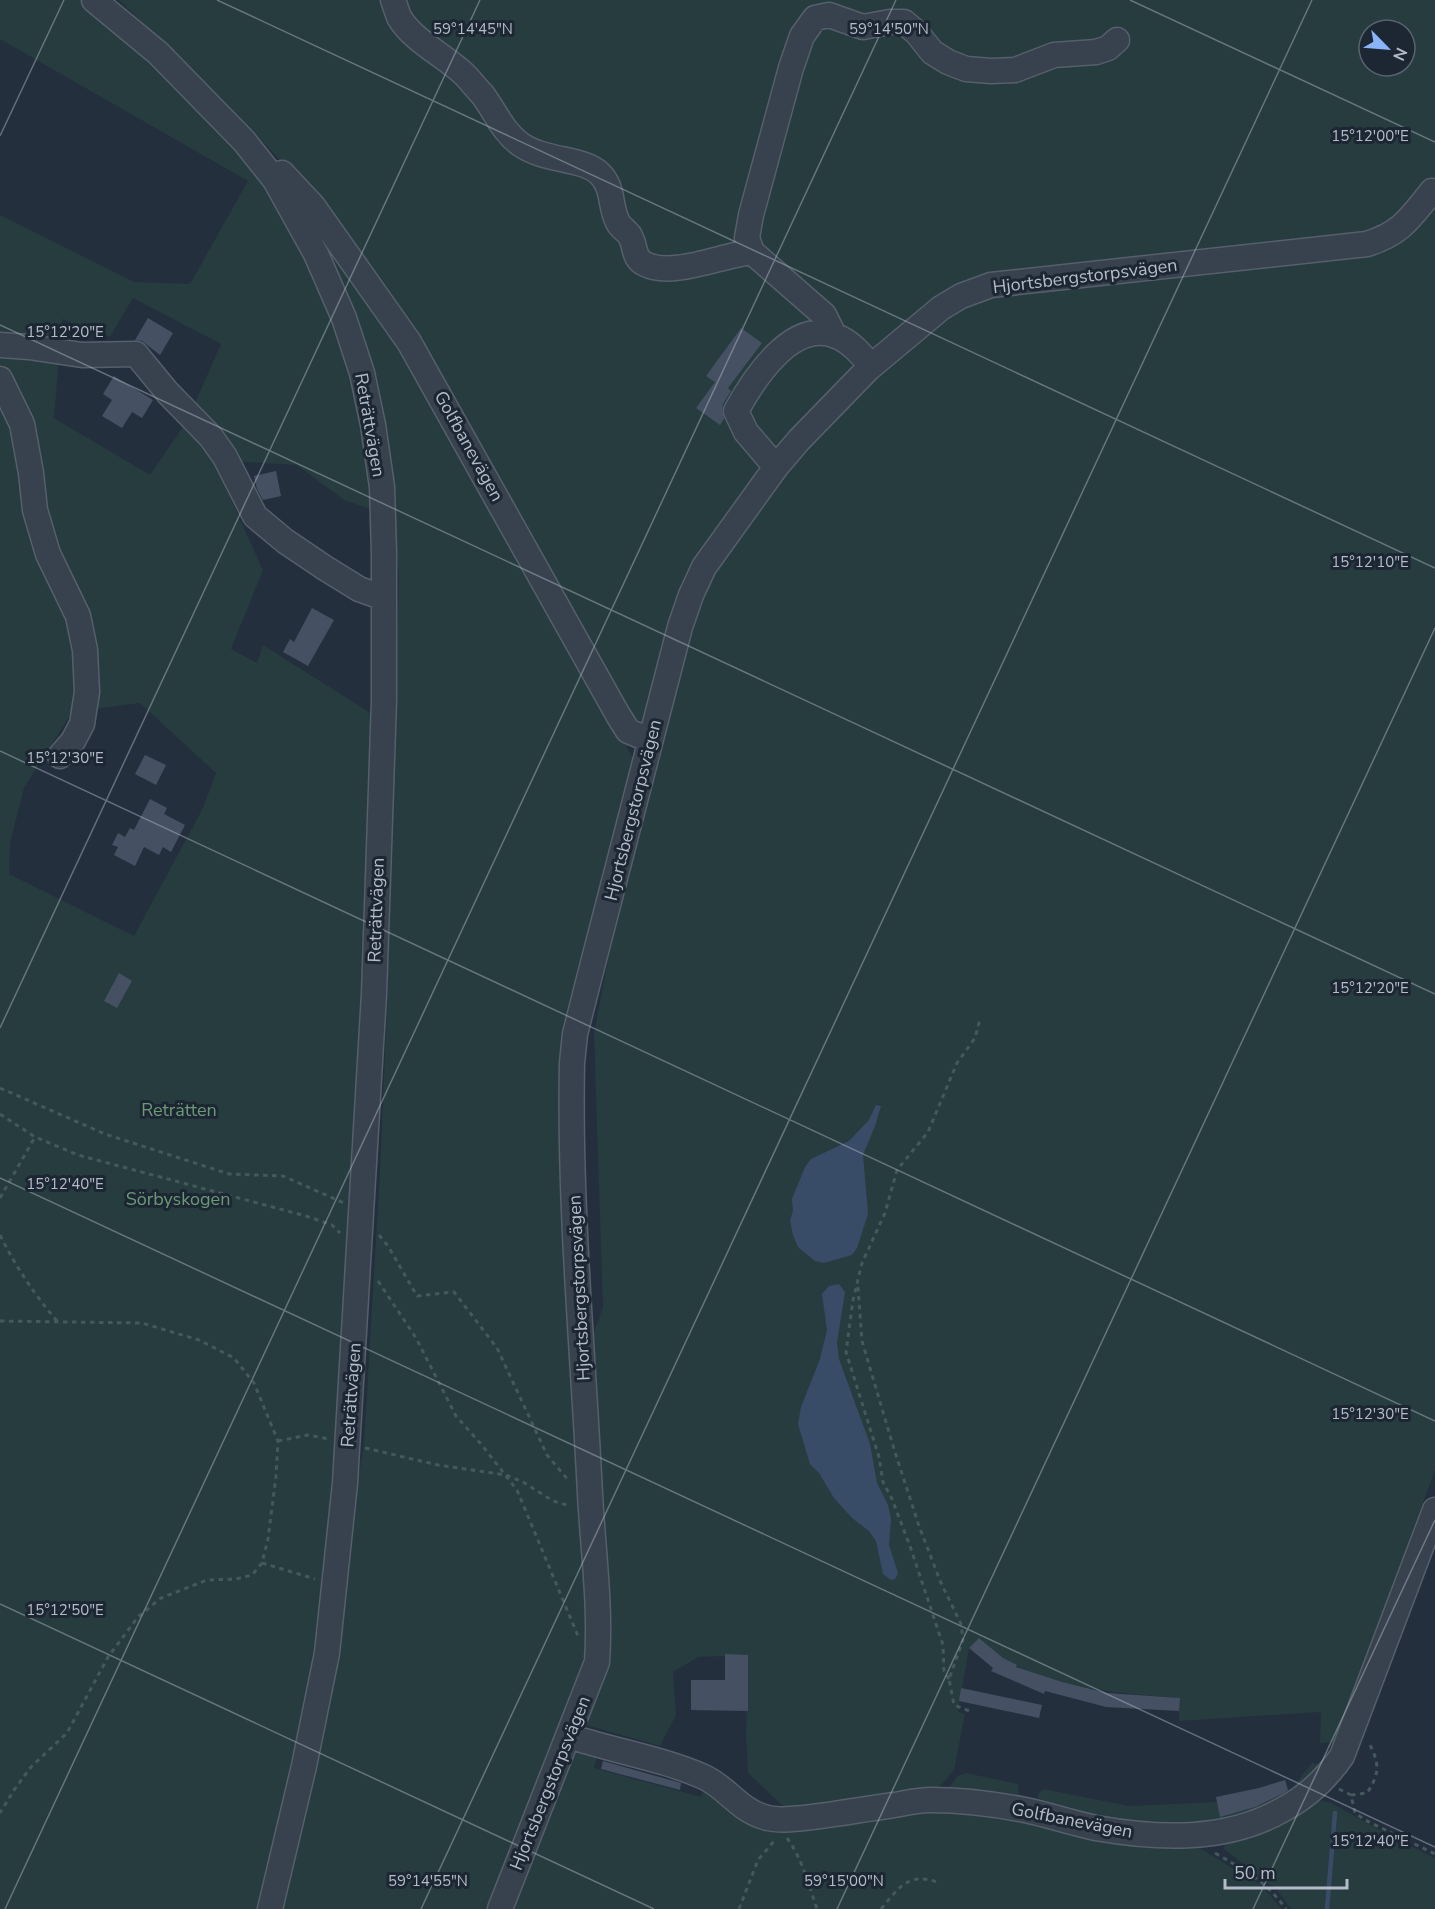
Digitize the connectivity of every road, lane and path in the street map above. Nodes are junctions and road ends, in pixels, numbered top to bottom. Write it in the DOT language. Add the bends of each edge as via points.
graph roads {
  1 [pos="94,0"];
  2 [pos="393,0"];
  3 [pos="1117,40"];
  4 [pos="265,168"];
  5 [pos="1433,193"];
  6 [pos="752,252"];
  7 [pos="834,335"];
  8 [pos="0,345"];
  9 [pos="871,366"];
  10 [pos="0,379"];
  11 [pos="776,467"];
  12 [pos="384,598"];
  13 [pos="650,740"];
  14 [pos="60,756"];
  15 [pos="980,1019"];
  16 [pos="0,1088"];
  17 [pos="0,1114"];
  18 [pos="35,1137"];
  19 [pos="0,1198"];
  20 [pos="362,1216"];
  21 [pos="0,1235"];
  22 [pos="360,1253"];
  23 [pos="377,1280"];
  24 [pos="857,1283"];
  25 [pos="0,1321"];
  26 [pos="57,1321"];
  27 [pos="278,1441"];
  28 [pos="348,1443"];
  29 [pos="506,1475"];
  30 [pos="590,1505"];
  31 [pos="1432,1525"];
  32 [pos="262,1563"];
  33 [pos="334,1586"];
  34 [pos="581,1645"];
  35 [pos="949,1678"];
  36 [pos="972,1712"];
  37 [pos="569,1736"];
  38 [pos="1322,1781"];
  39 [pos="0,1813"];
  40 [pos="1212,1852"];
  41 [pos="1435,1854"];
  42 [pos="940,1883"];
  43 [pos="270,1909"];
  44 [pos="500,1909"];
  45 [pos="739,1909"];
  46 [pos="817,1909"];
  47 [pos="881,1909"];
  48 [pos="1286,1909"];
  1 -- 4 [label="street, Reträttvägen" via="158,53 244,141"];
  2 -- 6 [label="street" via="411,31 464,74 502,127 520,144 538,155 586,164 600,174 610,189 618,223 631,237 634,254 644,264 681,268"];
  3 -- 6 [label="street" via="1096,52 1054,55 1015,70 991,71 966,69 948,62 932,52 904,22 863,27 829,15 815,18 802,36 791,68 750,215 747,238"];
  4 -- 12 [label="street, Reträttvägen" via="316,254 344,318 362,373 381,487"];
  4 -- 13 [label="street, Golfbanevägen" via="282,173 313,206 409,342 618,715 628,731"];
  5 -- 9 [label="street, Hjortsbergstorpsvägen" via="1402,227 1367,244 991,285 940,308"];
  6 -- 7 [label="street" via="824,315"];
  7 -- 9 [label="street" via="850,344"];
  7 -- 11 [label="street" via="811,334 784,346 752,383 736,411 746,432"];
  8 -- 12 [label="street" via="82,355 136,354 211,437 255,516 325,568 359,589"];
  9 -- 11 [label="street, Hjortsbergstorpsvägen"];
  10 -- 14 [label="street" via="22,424 35,510 48,554 78,616 85,650 87,692 82,724"];
  11 -- 13 [label="street, Hjortsbergstorpsvägen" via="704,567 690,595"];
  12 -- 20 [label="street, Reträttvägen" via="374,994"];
  13 -- 30 [label="street, Hjortsbergstorpsvägen" via="575,1034 572,1063"];
  15 -- 24 [label="path" via="975,1038 957,1063 927,1132 897,1170 885,1213"];
  16 -- 20 [label="path" via="105,1134 230,1174 283,1176 355,1208"];
  17 -- 18 [label="path"];
  18 -- 19 [label="path"];
  18 -- 22 [label="path" via="78,1155 332,1225"];
  20 -- 22 [label="street, Reträttvägen"];
  20 -- 30 [label="path" via="388,1246 417,1296 454,1292 497,1348 547,1455"];
  21 -- 26 [label="path" via="32,1291"];
  22 -- 28 [label="street, Reträttvägen"];
  23 -- 29 [label="path" via="416,1338 456,1416"];
  24 -- 35 [label="path" via="846,1352 883,1482 943,1645 944,1671"];
  24 -- 35 [label="path" via="862,1341 894,1449 919,1526 961,1624 963,1640"];
  25 -- 26 [label="path"];
  26 -- 27 [label="path" via="142,1323 199,1340 234,1358 254,1383"];
  27 -- 28 [label="path" via="308,1435"];
  27 -- 32 [label="path"];
  28 -- 29 [label="path" via="438,1466"];
  28 -- 33 [label="street, Reträttvägen"];
  29 -- 30 [label="path" via="553,1501 574,1507"];
  29 -- 34 [label="path" via="526,1509"];
  30 -- 37 [label="street, Hjortsbergstorpsvägen" via="597,1579 597,1662"];
  31 -- 38 [label="street, Golfbanevägen" via="1346,1746"];
  32 -- 33 [label="path"];
  32 -- 39 [label="path" via="252,1575 207,1580 162,1598 138,1617 108,1657 67,1733 32,1767"];
  33 -- 43 [label="street, Reträttvägen" via="304,1766"];
  35 -- 36 [label="path" via="954,1705"];
  37 -- 38 [label="street, Golfbanevägen" via="675,1766 705,1778 752,1813 783,1820 927,1800 958,1801 1026,1810 1125,1832 1184,1836 1225,1832 1270,1817"];
  37 -- 44 [label="street, Hjortsbergstorpsvägen"];
  38 -- 41 [label="path" via="1351,1794 1355,1813 1365,1820"];
  40 -- 48 [label="path" via="1258,1878"];
  42 -- 47 [label="path" via="914,1878 903,1884"];
  45 -- 46 [label="path" via="758,1860 783,1833 792,1844"];
}
